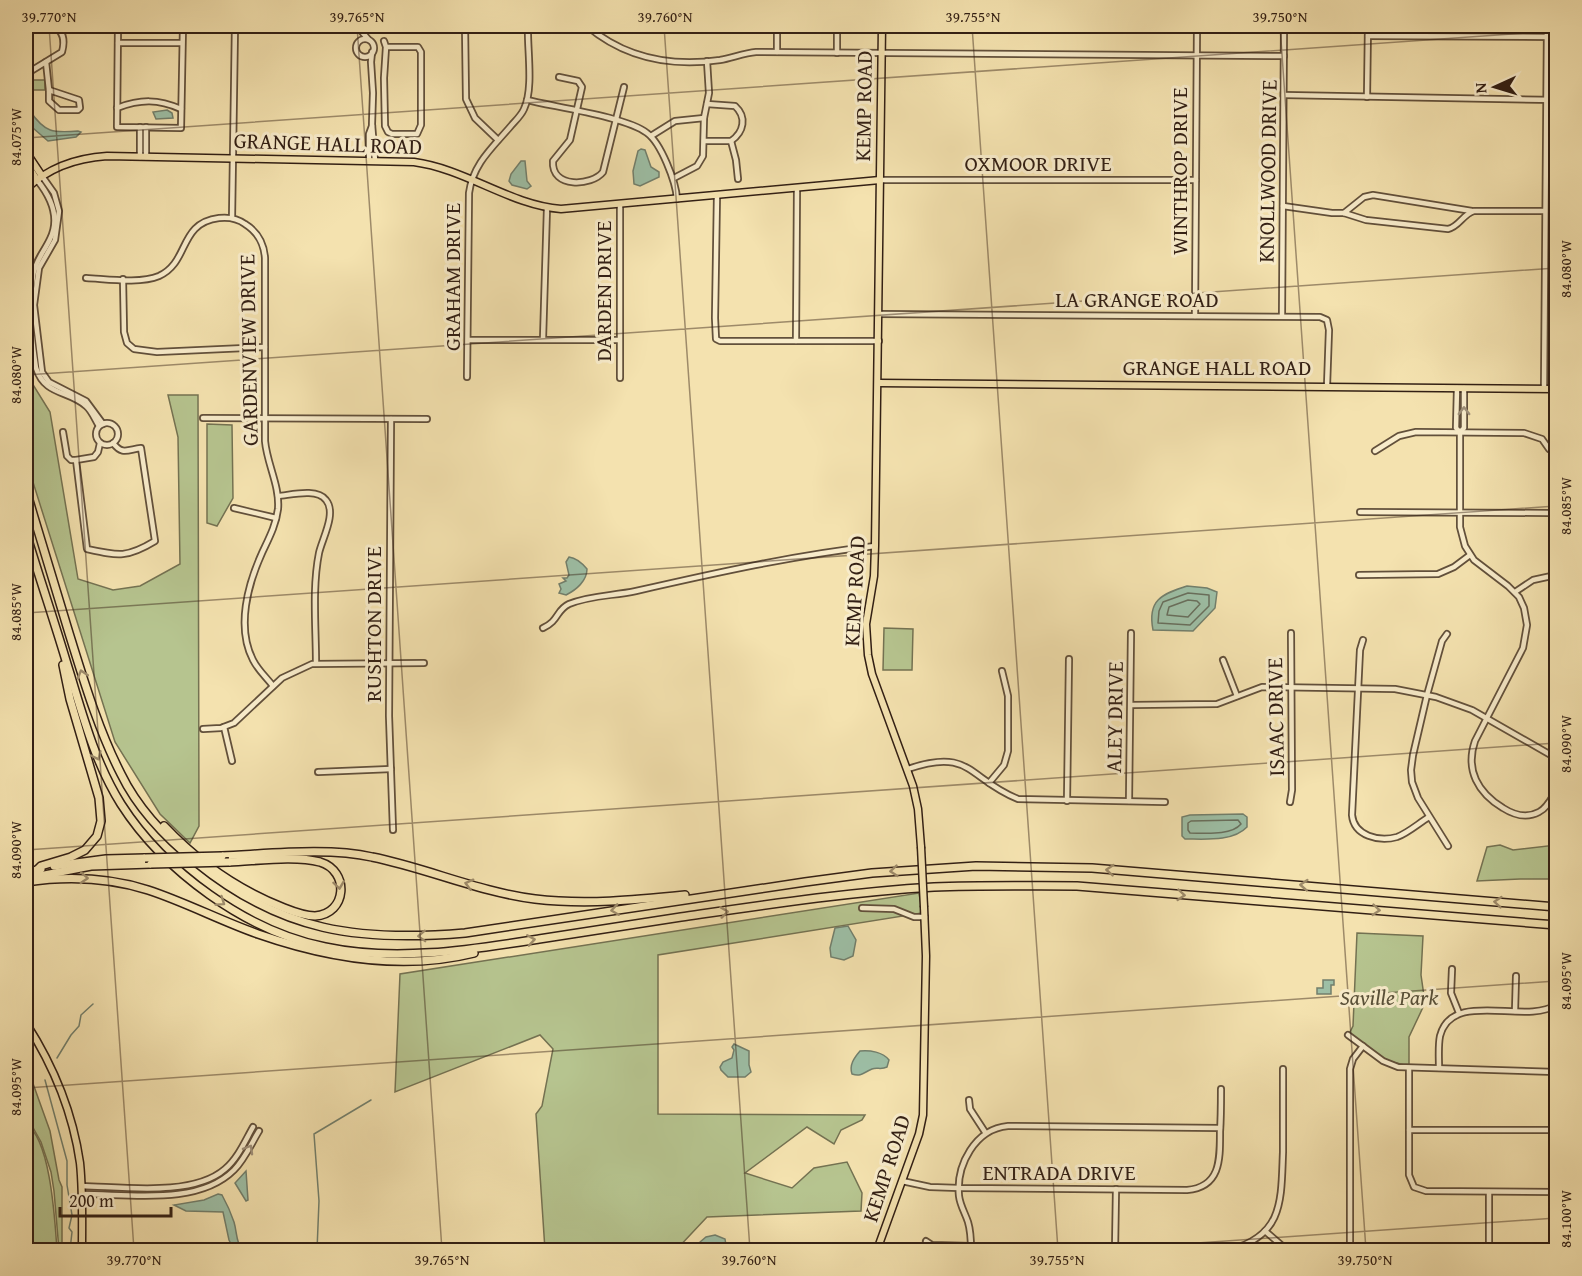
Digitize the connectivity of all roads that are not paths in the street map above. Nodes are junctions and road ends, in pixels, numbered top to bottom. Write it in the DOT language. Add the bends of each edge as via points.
graph roads {
  1 [pos="53,26"];
  2 [pos="118,26"];
  3 [pos="183,26"];
  4 [pos="235,26"];
  5 [pos="465,26"];
  6 [pos="528,26"];
  7 [pos="588,26"];
  8 [pos="777,26"];
  9 [pos="837,26"];
  10 [pos="882,26"];
  11 [pos="1197,26"];
  12 [pos="1284,26"];
  13 [pos="1368,26"];
  14 [pos="1547,26"];
  15 [pos="357,27"];
  16 [pos="1368,36"];
  17 [pos="1546,37"];
  18 [pos="1557,37"];
  19 [pos="368,39"];
  20 [pos="359,41"];
  21 [pos="118,43"];
  22 [pos="182,43"];
  23 [pos="385,44"];
  24 [pos="372,52"];
  25 [pos="777,52"];
  26 [pos="837,53"];
  27 [pos="882,54"];
  28 [pos="1197,55"];
  29 [pos="362,56"];
  30 [pos="1284,56"];
  31 [pos="707,61"];
  32 [pos="46,62"];
  33 [pos="371,72"];
  34 [pos="26,74"];
  35 [pos="559,77"];
  36 [pos="624,87"];
  37 [pos="49,90"];
  38 [pos="1284,95"];
  39 [pos="1367,97"];
  40 [pos="527,100"];
  41 [pos="1546,100"];
  42 [pos="1557,100"];
  43 [pos="707,104"];
  44 [pos="117,108"];
  45 [pos="181,109"];
  46 [pos="577,112"];
  47 [pos="704,118"];
  48 [pos="616,121"];
  49 [pos="143,127"];
  50 [pos="651,136"];
  51 [pos="498,140"];
  52 [pos="704,141"];
  53 [pos="731,141"];
  54 [pos="26,152"];
  55 [pos="143,157"];
  56 [pos="233,158"];
  57 [pos="372,161"];
  58 [pos="26,163"];
  59 [pos="40,178"];
  60 [pos="471,178"];
  61 [pos="674,178"];
  62 [pos="738,178"];
  63 [pos="880,180"];
  64 [pos="1196,180"];
  65 [pos="797,188"];
  66 [pos="26,189"];
  67 [pos="717,195"];
  68 [pos="677,199"];
  69 [pos="620,205"];
  70 [pos="1283,206"];
  71 [pos="547,207"];
  72 [pos="1474,211"];
  73 [pos="1545,211"];
  74 [pos="1344,213"];
  75 [pos="232,218"];
  76 [pos="86,278"];
  77 [pos="123,279"];
  78 [pos="879,314"];
  79 [pos="1195,316"];
  80 [pos="1282,316"];
  81 [pos="543,339"];
  82 [pos="468,340"];
  83 [pos="619,340"];
  84 [pos="796,341"];
  85 [pos="879,341"];
  86 [pos="265,347"];
  87 [pos="467,377"];
  88 [pos="620,378"];
  89 [pos="878,383"];
  90 [pos="1327,386"];
  91 [pos="1460,388"];
  92 [pos="1544,388"];
  93 [pos="1557,388"];
  94 [pos="203,418"];
  95 [pos="265,419"];
  96 [pos="391,419"];
  97 [pos="427,419"];
  98 [pos="101,425"];
  99 [pos="63,432"];
  100 [pos="1460,432"];
  101 [pos="100,443"];
  102 [pos="113,443"];
  103 [pos="1549,449"];
  104 [pos="1375,451"];
  105 [pos="76,460"];
  106 [pos="26,490"];
  107 [pos="278,496"];
  108 [pos="234,508"];
  109 [pos="1360,512"];
  110 [pos="1460,512"];
  111 [pos="1549,513"];
  112 [pos="276,518"];
  113 [pos="26,534"];
  114 [pos="875,546"];
  115 [pos="1470,555"];
  116 [pos="1359,575"];
  117 [pos="1557,575"];
  118 [pos="1515,592"];
  119 [pos="54,620"];
  120 [pos="543,628"];
  121 [pos="1131,633"];
  122 [pos="1291,633"];
  123 [pos="1446,634"];
  124 [pos="1363,640"];
  125 [pos="1069,659"];
  126 [pos="1223,660"];
  127 [pos="316,663"];
  128 [pos="389,663"];
  129 [pos="424,663"];
  130 [pos="1002,671"];
  131 [pos="273,686"];
  132 [pos="1290,686"];
  133 [pos="1359,687"];
  134 [pos="1427,695"];
  135 [pos="1237,696"];
  136 [pos="1132,705"];
  137 [pos="1487,717"];
  138 [pos="224,728"];
  139 [pos="203,729"];
  140 [pos="1557,759"];
  141 [pos="232,761"];
  142 [pos="908,769"];
  143 [pos="391,770"];
  144 [pos="318,772"];
  145 [pos="122,776"];
  146 [pos="989,783"];
  147 [pos="1557,791"];
  148 [pos="1067,801"];
  149 [pos="1129,801"];
  150 [pos="1165,802"];
  151 [pos="1290,802"];
  152 [pos="1429,817"];
  153 [pos="393,830"];
  154 [pos="1448,846"];
  155 [pos="38,869"];
  156 [pos="26,873"];
  157 [pos="26,880"];
  158 [pos="735,892"];
  159 [pos="1557,907"];
  160 [pos="862,908"];
  161 [pos="925,917"];
  162 [pos="1557,925"];
  163 [pos="508,944"];
  164 [pos="1452,969"];
  165 [pos="1516,976"];
  166 [pos="1557,1005"];
  167 [pos="1515,1011"];
  168 [pos="1459,1013"];
  169 [pos="26,1023"];
  170 [pos="1348,1035"];
  171 [pos="1363,1046"];
  172 [pos="1409,1068"];
  173 [pos="1439,1068"];
  174 [pos="1283,1069"];
  175 [pos="1557,1072"];
  176 [pos="1221,1089"];
  177 [pos="969,1100"];
  178 [pos="253,1127"];
  179 [pos="1221,1128"];
  180 [pos="1409,1130"];
  181 [pos="1557,1130"];
  182 [pos="259,1131"];
  183 [pos="986,1132"];
  184 [pos="902,1181"];
  185 [pos="959,1188"];
  186 [pos="1116,1189"];
  187 [pos="82,1190"];
  188 [pos="1489,1192"];
  189 [pos="1557,1192"];
  190 [pos="1265,1231"];
  191 [pos="926,1241"];
  192 [pos="971,1248"];
  193 [pos="82,1251"];
  194 [pos="877,1251"];
  195 [pos="1115,1251"];
  196 [pos="1229,1251"];
  197 [pos="1287,1251"];
  198 [pos="1350,1251"];
  199 [pos="1489,1251"];
  1 -- 32 [label="street" via="62,31 63,49"];
  2 -- 21 [label="street"];
  3 -- 22 [label="street"];
  4 -- 56 [label="street"];
  5 -- 51 [label="street" via="466,99 477,121"];
  6 -- 40 [label="street"];
  7 -- 31 [label="street" via="612,44 647,58"];
  8 -- 25 [label="street"];
  9 -- 26 [label="street"];
  10 -- 27 [label="main road, KEMP ROAD"];
  11 -- 28 [label="street, WINTHROP DRIVE"];
  12 -- 30 [label="street, KNOLLWOOD DRIVE"];
  13 -- 16 [label="street"];
  14 -- 17 [label="street"];
  15 -- 19 [label="street"];
  15 -- 20 [label="street"];
  16 -- 17 [label="street"];
  16 -- 39 [label="street"];
  17 -- 18 [label="street"];
  17 -- 41 [label="street"];
  19 -- 20 [label="street"];
  19 -- 24 [label="street" via="373,43"];
  20 -- 29 [label="street" via="356,49"];
  21 -- 22 [label="street"];
  21 -- 44 [label="street"];
  22 -- 45 [label="street"];
  23 -- 23 [label="street" via="385,126 392,134 417,134 422,125 421,52 418,47"];
  24 -- 29 [label="street"];
  24 -- 33 [label="street"];
  25 -- 26 [label="street"];
  25 -- 31 [label="street"];
  26 -- 27 [label="street"];
  27 -- 28 [label="street"];
  27 -- 63 [label="main road, KEMP ROAD"];
  28 -- 30 [label="street"];
  28 -- 64 [label="street, WINTHROP DRIVE"];
  29 -- 33 [label="street"];
  30 -- 38 [label="street, KNOLLWOOD DRIVE"];
  31 -- 43 [label="street"];
  32 -- 34 [label="street"];
  32 -- 37 [label="street"];
  33 -- 57 [label="street" via="375,134"];
  35 -- 46 [label="street" via="582,84"];
  36 -- 48 [label="street"];
  37 -- 37 [label="street" via="49,101 59,110 80,108 78,100"];
  38 -- 39 [label="street"];
  38 -- 70 [label="street, KNOLLWOOD DRIVE"];
  39 -- 41 [label="street"];
  40 -- 46 [label="street"];
  40 -- 51 [label="street" via="522,114"];
  41 -- 42 [label="street"];
  41 -- 73 [label="street"];
  43 -- 47 [label="street"];
  43 -- 53 [label="street" via="735,106 740,111 742,128"];
  44 -- 45 [label="street" via="147,100"];
  44 -- 49 [label="street" via="117,127"];
  45 -- 49 [label="street" via="181,128"];
  46 -- 48 [label="street"];
  46 -- 48 [label="street" via="570,140 556,155 553,165 556,176 562,180 593,180 602,174"];
  47 -- 50 [label="street" via="675,121"];
  47 -- 52 [label="street"];
  48 -- 50 [label="street"];
  49 -- 55 [label="street"];
  50 -- 61 [label="street"];
  51 -- 60 [label="street"];
  52 -- 53 [label="street"];
  52 -- 61 [label="street" via="703,156 697,166"];
  53 -- 62 [label="street"];
  54 -- 59 [label="main road"];
  55 -- 56 [label="main road, GRANGE HALL ROAD"];
  55 -- 59 [label="main road, GRANGE HALL ROAD" via="87,158"];
  56 -- 57 [label="main road, GRANGE HALL ROAD"];
  56 -- 75 [label="street"];
  57 -- 60 [label="main road, GRANGE HALL ROAD" via="424,164"];
  58 -- 59 [label="main road"];
  59 -- 66 [label="main road, GRANGE HALL ROAD"];
  59 -- 98 [label="street" via="54,193 59,211 55,240 39,268 34,305 42,372 49,382 91,405"];
  60 -- 71 [label="main road, GRANGE HALL ROAD"];
  60 -- 82 [label="street, GRAHAM DRIVE"];
  61 -- 68 [label="street"];
  63 -- 64 [label="street, OXMOOR DRIVE"];
  63 -- 65 [label="main road, GRANGE HALL ROAD"];
  63 -- 78 [label="main road, KEMP ROAD"];
  64 -- 79 [label="street, WINTHROP DRIVE"];
  65 -- 67 [label="main road, GRANGE HALL ROAD"];
  65 -- 84 [label="street"];
  67 -- 68 [label="main road, GRANGE HALL ROAD"];
  67 -- 84 [label="street" via="716,339"];
  68 -- 69 [label="main road, GRANGE HALL ROAD"];
  69 -- 71 [label="main road, GRANGE HALL ROAD"];
  69 -- 83 [label="street, DARDEN DRIVE"];
  70 -- 74 [label="street"];
  70 -- 80 [label="street, KNOLLWOOD DRIVE"];
  71 -- 81 [label="street"];
  72 -- 73 [label="street"];
  72 -- 74 [label="street" via="1373,195"];
  72 -- 74 [label="street" via="1448,229 1366,220"];
  73 -- 92 [label="street"];
  75 -- 77 [label="street" via="212,219 197,226 186,239 177,262 166,272 150,278"];
  75 -- 86 [label="street, GARDENVIEW DRIVE" via="250,227 264,249"];
  76 -- 77 [label="street"];
  77 -- 86 [label="street" via="124,332 134,349 157,352"];
  78 -- 79 [label="street, LA GRANGE ROAD"];
  78 -- 85 [label="main road, KEMP ROAD"];
  79 -- 80 [label="street, LA GRANGE ROAD"];
  80 -- 90 [label="street, LA GRANGE ROAD" via="1327,320"];
  81 -- 82 [label="street"];
  81 -- 83 [label="street"];
  82 -- 87 [label="street, GRAHAM DRIVE"];
  83 -- 88 [label="street, DARDEN DRIVE"];
  84 -- 85 [label="street"];
  85 -- 89 [label="main road, KEMP ROAD"];
  86 -- 95 [label="street, GARDENVIEW DRIVE"];
  89 -- 90 [label="main road, GRANGE HALL ROAD"];
  89 -- 114 [label="main road, KEMP ROAD"];
  90 -- 91 [label="main road, GRANGE HALL ROAD"];
  91 -- 92 [label="main road, GRANGE HALL ROAD"];
  91 -- 100 [label="street" via="1464,428"];
  92 -- 93 [label="main road, GRANGE HALL ROAD"];
  94 -- 95 [label="street"];
  95 -- 96 [label="street"];
  95 -- 107 [label="street, GARDENVIEW DRIVE" via="266,450"];
  96 -- 97 [label="street"];
  96 -- 128 [label="street, RUSHTON DRIVE"];
  98 -- 101 [label="street" via="96,436"];
  98 -- 102 [label="street" via="111,424 116,429"];
  99 -- 105 [label="street" via="67,456"];
  100 -- 103 [label="street" via="1526,433 1542,439"];
  100 -- 104 [label="street" via="1405,434"];
  100 -- 110 [label="street"];
  101 -- 102 [label="street"];
  101 -- 105 [label="street" via="94,457"];
  102 -- 105 [label="street" via="122,451 141,448 155,541 136,552 117,555 87,549"];
  145 -- 106 [label="highway, one-way" via="87,690"];
  107 -- 112 [label="street, GARDENVIEW DRIVE"];
  107 -- 127 [label="street" via="317,495 329,506 317,571"];
  108 -- 112 [label="street"];
  109 -- 110 [label="street"];
  110 -- 111 [label="street"];
  110 -- 115 [label="street" via="1461,536"];
  112 -- 131 [label="street, GARDENVIEW DRIVE" via="251,582 246,616 251,655"];
  113 -- 119 [label="highway"];
  114 -- 120 [label="street" via="773,561 631,592 590,597 564,607 555,621"];
  114 -- 142 [label="main road, KEMP ROAD" via="868,655"];
  115 -- 116 [label="street" via="1438,574"];
  115 -- 118 [label="street"];
  117 -- 118 [label="street" via="1533,580"];
  118 -- 137 [label="street" via="1526,616 1526,637"];
  119 -- 155 [label="highway" via="70,699 102,816 99,831 88,847"];
  119 -- 163 [label="highway, one-way" via="91,741 121,803 163,856 200,888 262,925 323,947 361,953 437,953"];
  121 -- 136 [label="street, ALEY DRIVE"];
  122 -- 132 [label="street, ISAAC DRIVE"];
  123 -- 134 [label="street"];
  124 -- 133 [label="street"];
  125 -- 148 [label="street"];
  126 -- 135 [label="street"];
  127 -- 128 [label="street"];
  127 -- 131 [label="street" via="291,672"];
  128 -- 129 [label="street"];
  128 -- 143 [label="street, RUSHTON DRIVE"];
  130 -- 146 [label="street" via="1008,696 1008,751 1004,765"];
  131 -- 138 [label="street" via="243,716"];
  132 -- 133 [label="street"];
  132 -- 135 [label="street" via="1262,687"];
  132 -- 151 [label="street, ISAAC DRIVE"];
  133 -- 134 [label="street"];
  133 -- 152 [label="street" via="1352,815 1355,826 1365,835 1393,837"];
  134 -- 137 [label="street"];
  134 -- 152 [label="street" via="1411,770 1416,794"];
  135 -- 136 [label="street" via="1206,705"];
  136 -- 149 [label="street, ALEY DRIVE"];
  137 -- 140 [label="street"];
  137 -- 147 [label="street" via="1471,760 1483,793 1509,812 1526,816 1543,810"];
  138 -- 139 [label="street"];
  138 -- 141 [label="street"];
  142 -- 146 [label="street" via="935,761 954,762"];
  142 -- 161 [label="main road, KEMP ROAD, bridge" via="918,809"];
  143 -- 144 [label="street"];
  143 -- 153 [label="street, RUSHTON DRIVE"];
  157 -- 145 [label="highway, one-way, bridge" via="91,866 152,864 229,862 294,860 323,863 334,871 342,891 339,899 329,912 310,916 273,904 238,886 199,859 165,828"];
  158 -- 145 [label="highway, one-way" via="465,933 387,937 351,933 278,914 230,887 165,835"];
  146 -- 148 [label="street" via="1018,799"];
  148 -- 149 [label="street"];
  149 -- 150 [label="street"];
  152 -- 154 [label="street"];
  155 -- 156 [label="highway"];
  158 -- 155 [label="highway, one-way, bridge" via="603,902 551,901 496,892 357,854 97,860"];
  157 -- 163 [label="highway, one-way" via="78,878 126,884 297,947 359,959 436,959"];
  159 -- 158 [label="highway, one-way" via="1029,866 872,873"];
  160 -- 161 [label="street" via="894,909"];
  161 -- 184 [label="main road, KEMP ROAD" via="923,1115"];
  163 -- 162 [label="highway, one-way" via="858,894 998,885 1077,886"];
  164 -- 168 [label="street" via="1451,993"];
  165 -- 167 [label="street"];
  166 -- 167 [label="street" via="1539,1011"];
  167 -- 168 [label="street"];
  168 -- 173 [label="street" via="1441,1032"];
  169 -- 187 [label="main road" via="62,1093 78,1154"];
  170 -- 171 [label="street"];
  171 -- 172 [label="street" via="1387,1063"];
  171 -- 198 [label="street" via="1350,1070"];
  172 -- 173 [label="street"];
  172 -- 180 [label="street"];
  173 -- 175 [label="street"];
  174 -- 190 [label="street" via="1281,1196 1279,1208"];
  176 -- 179 [label="street"];
  177 -- 183 [label="street"];
  178 -- 187 [label="street" via="233,1161 205,1182 176,1188"];
  179 -- 183 [label="street" via="1008,1126"];
  179 -- 186 [label="street, ENTRADA DRIVE" via="1220,1162 1204,1185 1192,1189"];
  180 -- 181 [label="street"];
  180 -- 188 [label="street" via="1409,1179 1414,1187 1423,1191"];
  187 -- 182 [label="street, one-way" via="175,1195 200,1191 235,1169"];
  183 -- 185 [label="street" via="969,1152"];
  184 -- 185 [label="street, ENTRADA DRIVE"];
  184 -- 194 [label="main road, KEMP ROAD"];
  185 -- 186 [label="street, ENTRADA DRIVE"];
  185 -- 192 [label="street"];
  186 -- 195 [label="street"];
  187 -- 193 [label="main road"];
  188 -- 189 [label="street"];
  188 -- 199 [label="street"];
  190 -- 196 [label="street"];
  190 -- 197 [label="street"];
  191 -- 192 [label="street" via="932,1245"];
}
